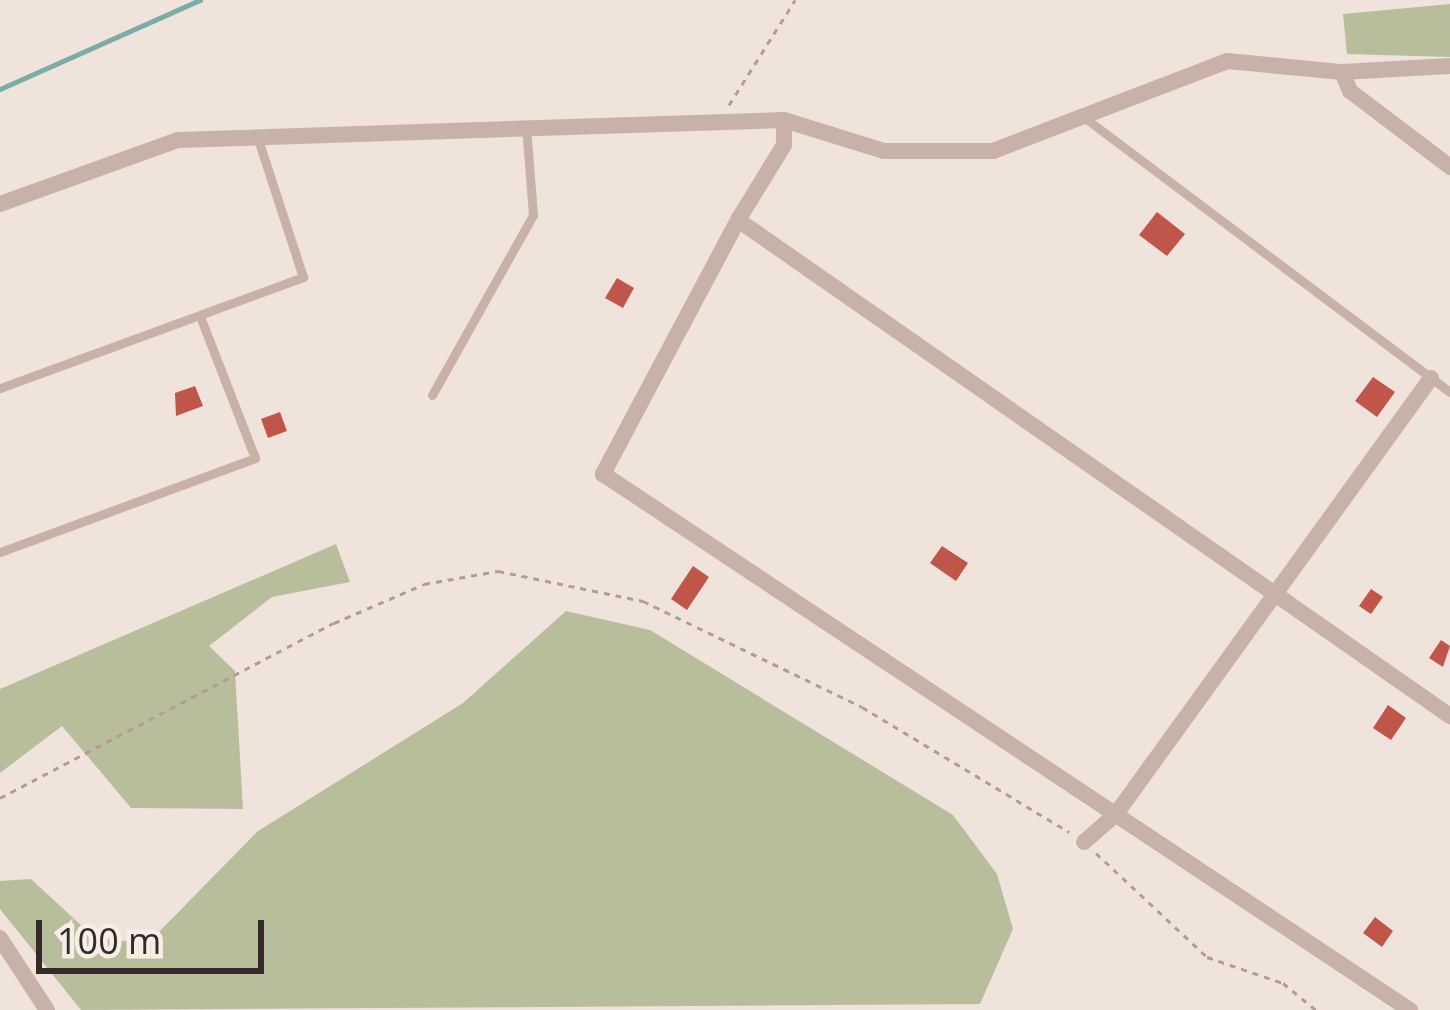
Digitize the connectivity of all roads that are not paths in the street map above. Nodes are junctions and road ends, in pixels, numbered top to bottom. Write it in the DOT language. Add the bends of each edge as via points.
graph roads {
  1 [pos="1450,66"];
  2 [pos="1342,72"];
  3 [pos="1076,111"];
  4 [pos="784,120"];
  5 [pos="525,125"];
  6 [pos="257,137"];
  7 [pos="1450,167"];
  8 [pos="0,204"];
  9 [pos="738,220"];
  10 [pos="202,319"];
  11 [pos="1431,379"];
  12 [pos="0,388"];
  13 [pos="1450,392"];
  14 [pos="432,395"];
  15 [pos="0,552"];
  16 [pos="1272,598"];
  17 [pos="1450,716"];
  18 [pos="1116,814"];
  19 [pos="1084,842"];
  20 [pos="0,938"];
  21 [pos="47,1010"];
  22 [pos="1410,1010"];
  1 -- 2 [label="street"];
  2 -- 3 [label="street" via="1227,61"];
  2 -- 7 [label="street" via="1350,91"];
  3 -- 4 [label="street" via="993,152 884,151"];
  3 -- 11 [label="lane"];
  4 -- 5 [label="street"];
  4 -- 9 [label="street" via="784,145"];
  5 -- 6 [label="street"];
  5 -- 14 [label="lane" via="533,215"];
  6 -- 8 [label="street" via="178,140"];
  6 -- 10 [label="lane" via="303,277"];
  9 -- 16 [label="street"];
  9 -- 18 [label="street" via="603,474"];
  10 -- 12 [label="lane"];
  10 -- 15 [label="lane" via="255,458"];
  11 -- 13 [label="lane"];
  11 -- 16 [label="street"];
  16 -- 17 [label="street"];
  16 -- 18 [label="street"];
  18 -- 19 [label="street"];
  18 -- 22 [label="street"];
  20 -- 21 [label="street"];
}
